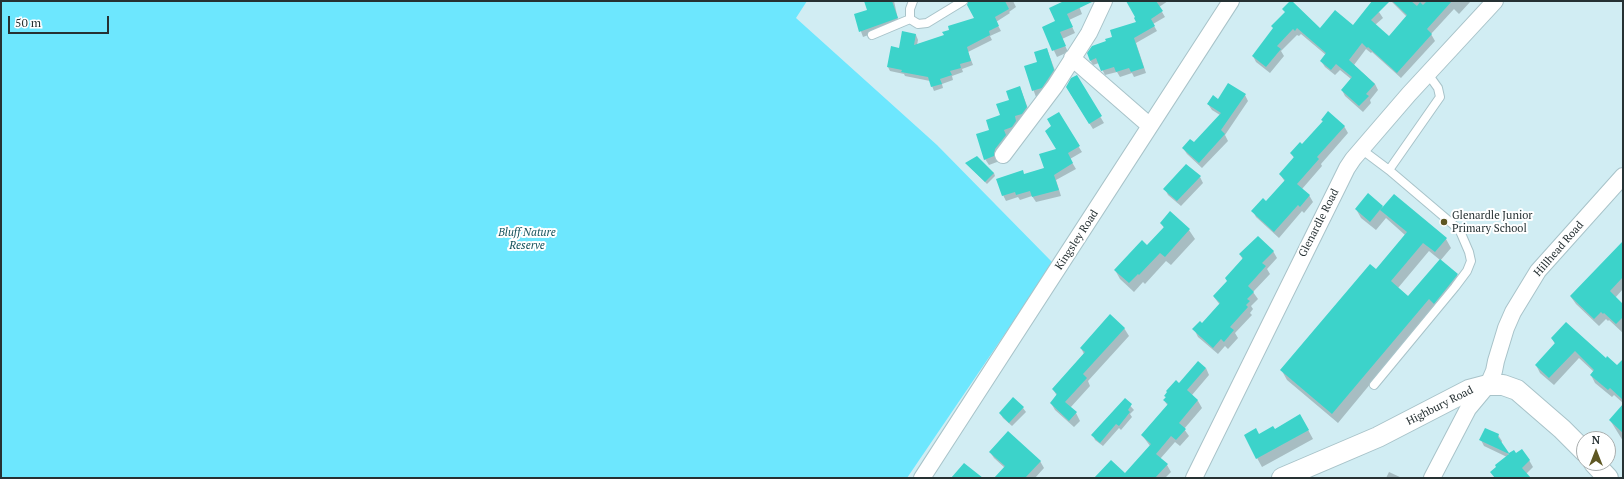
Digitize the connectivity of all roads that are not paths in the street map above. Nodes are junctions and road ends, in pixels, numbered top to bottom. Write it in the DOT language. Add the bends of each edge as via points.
graph roads {
  1 [pos="913,1"];
  2 [pos="963,1"];
  3 [pos="1104,1"];
  4 [pos="1231,1"];
  5 [pos="1495,1"];
  6 [pos="910,19"];
  7 [pos="872,35"];
  8 [pos="1072,58"];
  9 [pos="1428,74"];
  10 [pos="1150,126"];
  11 [pos="1361,149"];
  12 [pos="1003,156"];
  13 [pos="1389,170"];
  14 [pos="1623,176"];
  15 [pos="1374,385"];
  16 [pos="1488,385"];
  17 [pos="1576,443"];
  18 [pos="922,478"];
  19 [pos="1194,478"];
  20 [pos="1282,478"];
  21 [pos="1432,478"];
  1 -- 6 [label="lane"];
  2 -- 6 [label="lane" via="927,24 918,24"];
  3 -- 8 [label="street" via="1089,33"];
  4 -- 10 [label="street, Kingsley Road"];
  5 -- 9 [label="street, Glenardle Road"];
  6 -- 7 [label="lane"];
  8 -- 10 [label="street"];
  8 -- 12 [label="street" via="1055,86"];
  9 -- 11 [label="street, Glenardle Road"];
  9 -- 13 [label="lane" via="1438,88 1440,97"];
  10 -- 18 [label="street, Kingsley Road"];
  11 -- 13 [label="lane"];
  11 -- 19 [label="street, Glenardle Road" via="1347,168"];
  13 -- 15 [label="lane" via="1456,227 1471,261 1455,287"];
  14 -- 16 [label="street, Hillhead Road" via="1538,271 1511,317"];
  16 -- 17 [label="street, Highbury Road" via="1503,385 1517,390"];
  16 -- 20 [label="street, Highbury Road" via="1470,390 1378,437"];
  16 -- 21 [label="street, Hillhead Road" via="1468,409"];
}
